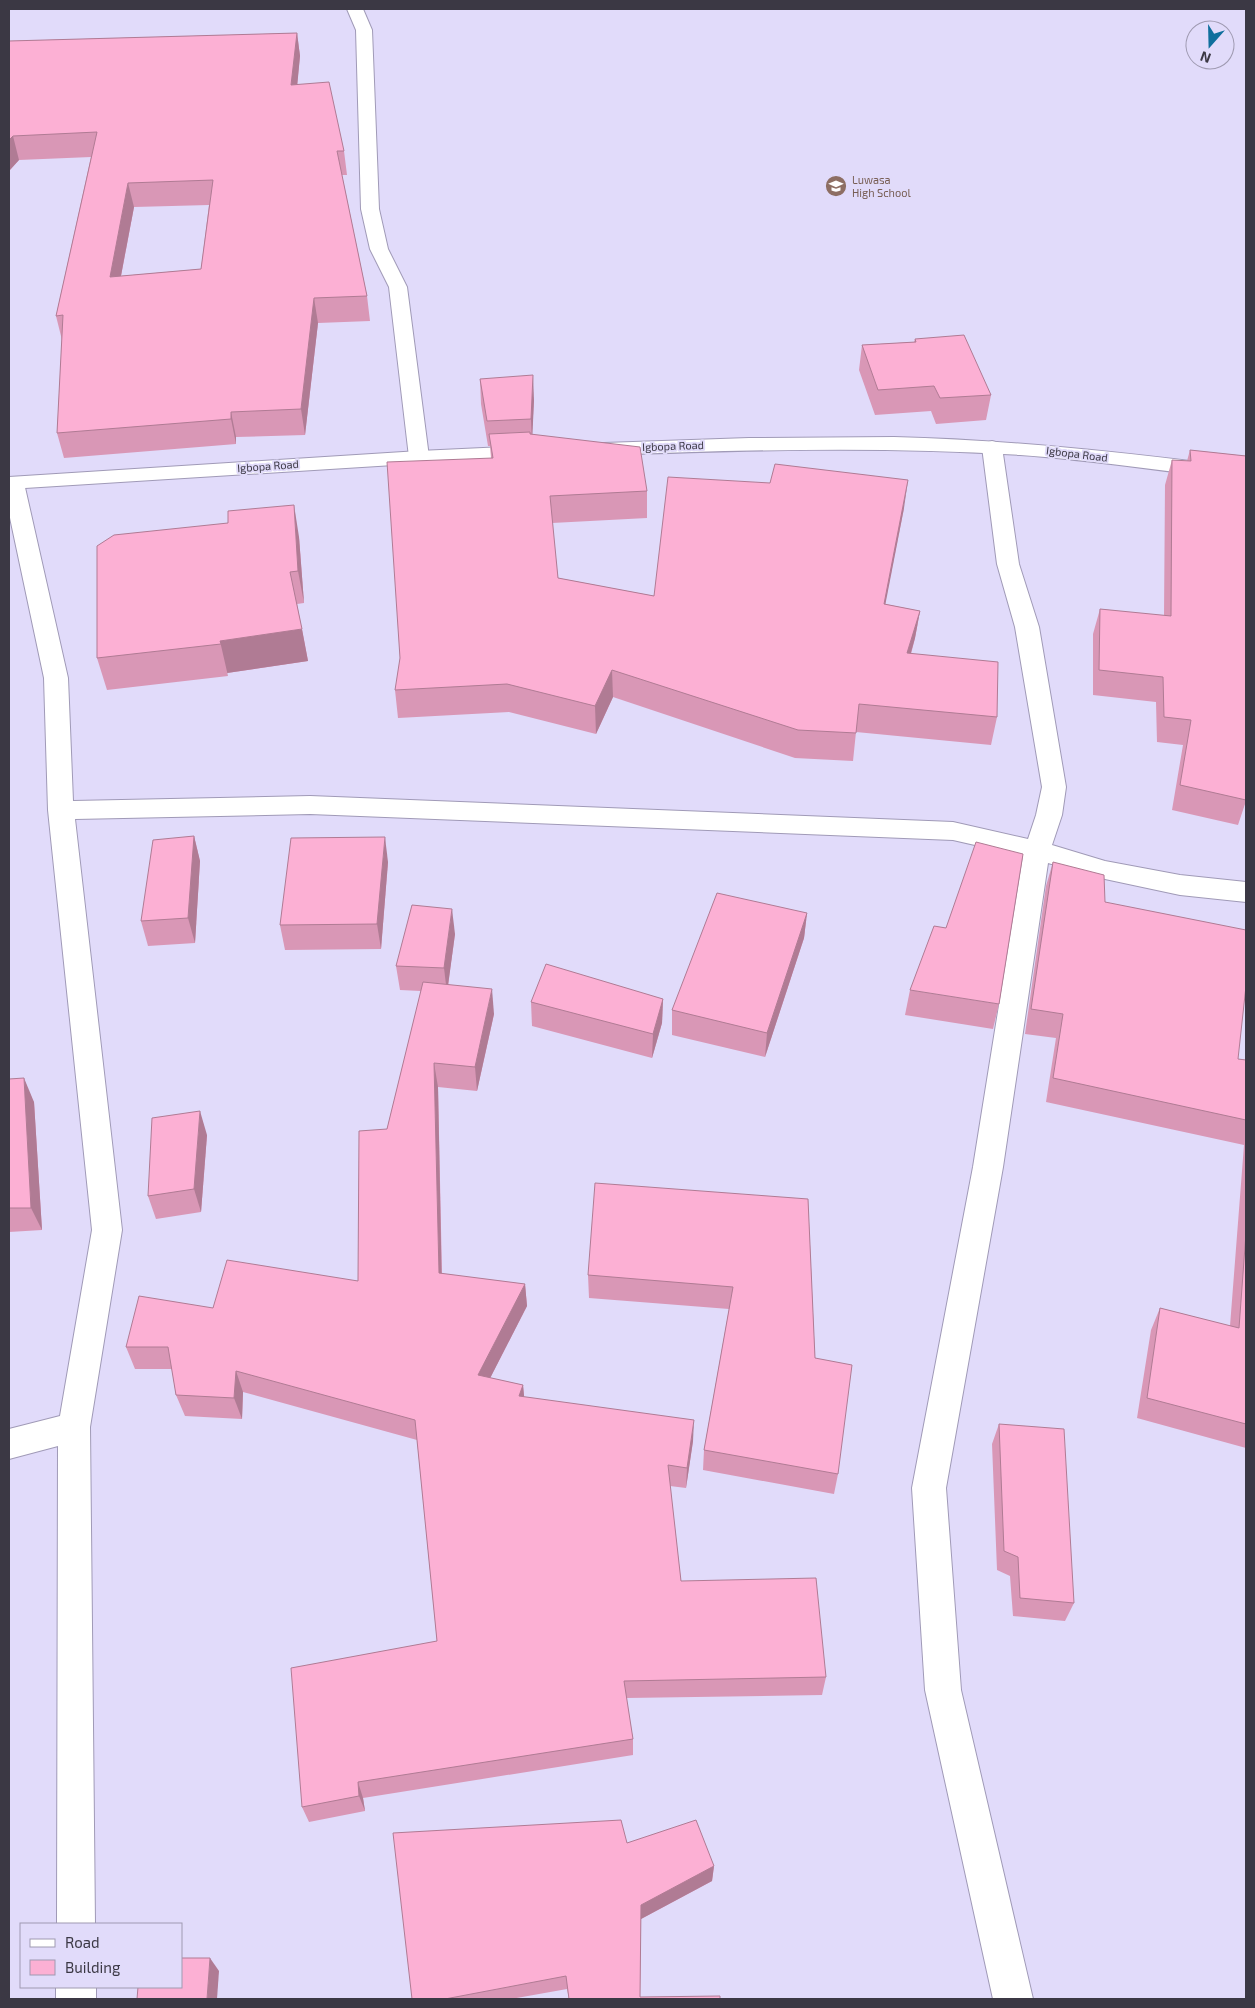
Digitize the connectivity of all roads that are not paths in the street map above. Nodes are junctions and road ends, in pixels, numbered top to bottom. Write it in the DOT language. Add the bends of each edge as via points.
graph roads {
  1 [pos="355,9"];
  2 [pos="992,447"];
  3 [pos="587,450"];
  4 [pos="547,452"];
  5 [pos="418,457"];
  6 [pos="1246,474"];
  7 [pos="11,483"];
  8 [pos="62,810"];
  9 [pos="1037,850"];
  10 [pos="1246,892"];
  11 [pos="74,1427"];
  12 [pos="9,1444"];
  13 [pos="76,1923"];
  14 [pos="1013,1999"];
  1 -- 5 [label="street" via="364,30 370,209 379,249 398,287"];
  2 -- 3 [label="street, Igbopa Road" via="936,444 715,445"];
  2 -- 6 [label="street, Igbopa Road"];
  2 -- 9 [label="street" via="1008,564 1027,627 1054,787"];
  4 -- 5 [label="street, Igbopa Road"];
  5 -- 7 [label="street, Igbopa Road"];
  7 -- 8 [label="street" via="56,678"];
  8 -- 9 [label="street" via="310,805 636,817 954,831"];
  8 -- 11 [label="street" via="107,1230"];
  9 -- 10 [label="street" via="1143,878"];
  9 -- 14 [label="street" via="988,1166 929,1488 942,1690"];
  11 -- 12 [label="street"];
  11 -- 13 [label="street"];
}
